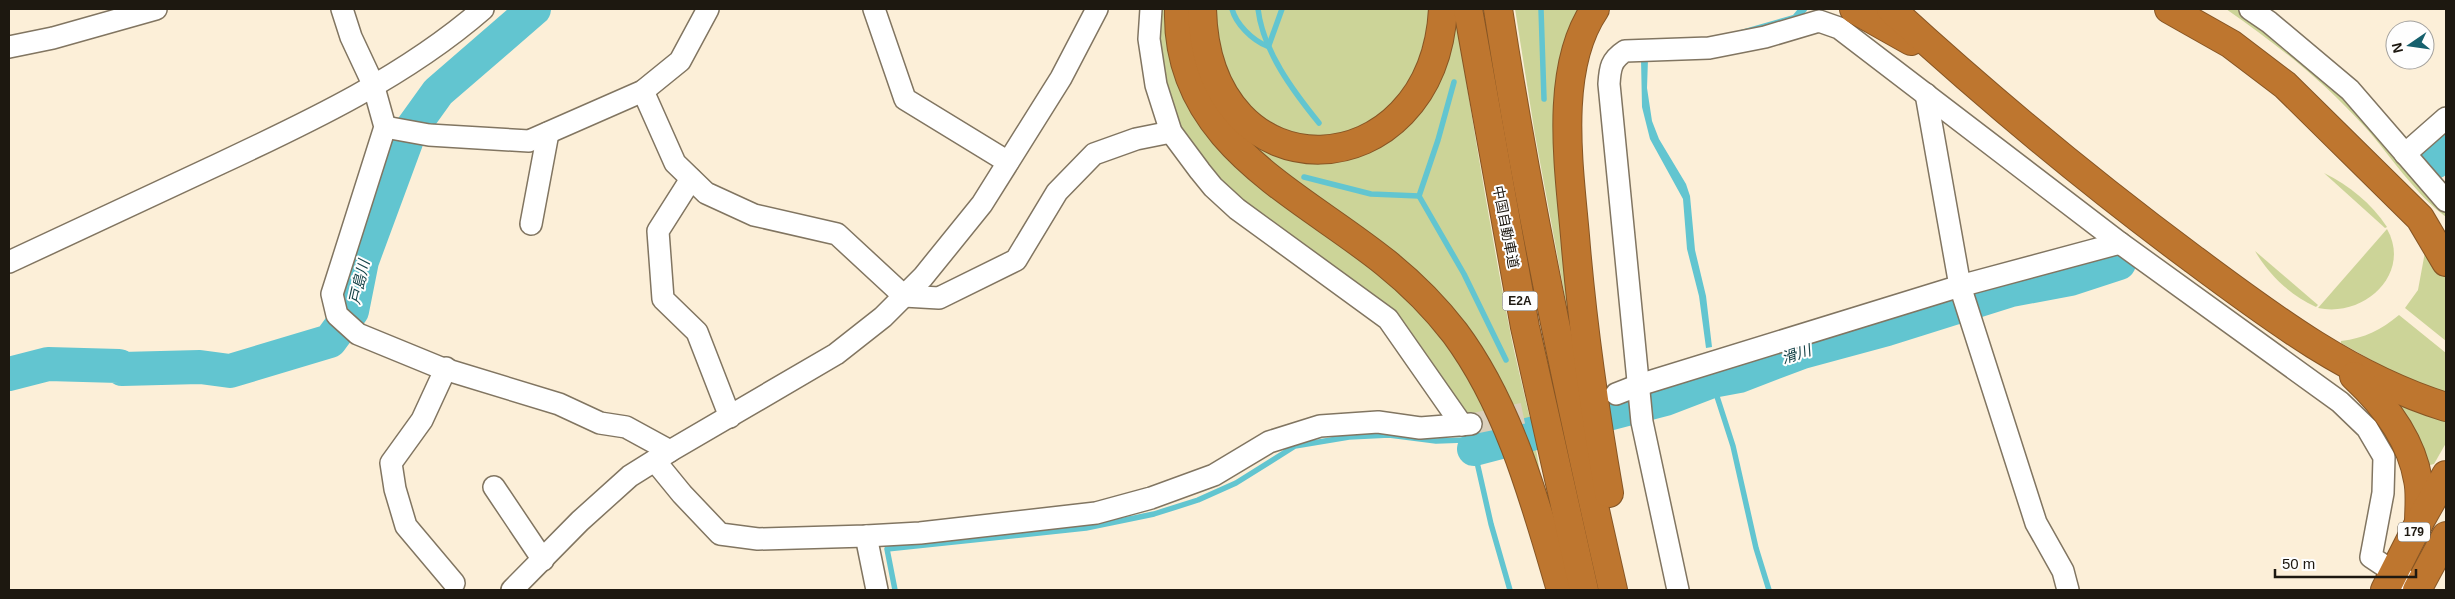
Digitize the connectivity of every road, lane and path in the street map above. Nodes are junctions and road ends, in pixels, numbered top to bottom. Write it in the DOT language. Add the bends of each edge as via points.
graph roads {
  1 [pos="156,9"];
  2 [pos="342,9"];
  3 [pos="484,9"];
  4 [pos="708,9"];
  5 [pos="874,9"];
  6 [pos="1097,9"];
  7 [pos="1151,9"];
  8 [pos="1179,9"];
  9 [pos="1202,9"];
  10 [pos="1443,9"];
  11 [pos="1468,9"];
  12 [pos="1498,9"];
  13 [pos="1595,9"];
  14 [pos="1854,9"];
  15 [pos="1892,9"];
  16 [pos="2169,9"];
  17 [pos="2250,9"];
  18 [pos="9,47"];
  19 [pos="1950,62"];
  20 [pos="373,84"];
  21 [pos="644,91"];
  22 [pos="1926,94"];
  23 [pos="2446,118"];
  24 [pos="390,129"];
  25 [pos="1171,132"];
  26 [pos="548,133"];
  27 [pos="2405,154"];
  28 [pos="1008,162"];
  29 [pos="691,179"];
  30 [pos="2446,201"];
  31 [pos="2420,218"];
  32 [pos="531,224"];
  33 [pos="2446,233"];
  34 [pos="2120,243"];
  35 [pos="9,262"];
  36 [pos="2446,262"];
  37 [pos="1960,286"];
  38 [pos="904,296"];
  39 [pos="2335,357"];
  40 [pos="446,368"];
  41 [pos="1639,385"];
  42 [pos="1616,394"];
  43 [pos="2446,407"];
  44 [pos="730,417"];
  45 [pos="662,456"];
  46 [pos="2446,476"];
  47 [pos="494,487"];
  48 [pos="2419,523"];
  49 [pos="866,536"];
  50 [pos="2446,536"];
  51 [pos="543,560"];
  52 [pos="2390,582"];
  53 [pos="452,588"];
  54 [pos="2417,589"];
  55 [pos="512,590"];
  56 [pos="877,590"];
  57 [pos="1561,590"];
  58 [pos="1584,590"];
  59 [pos="1614,590"];
  60 [pos="1631,590"];
  61 [pos="1678,590"];
  62 [pos="2068,590"];
  1 -- 18 [label="street"];
  2 -- 20 [label="street" via="351,38"];
  3 -- 20 [label="street" via="414,61"];
  4 -- 21 [label="street" via="680,61"];
  5 -- 28 [label="street" via="905,99"];
  6 -- 28 [label="street" via="1061,78"];
  7 -- 25 [label="street" via="1150,39 1156,85"];
  8 -- 57 [label="highway" via="1181,48 1188,72 1208,114 1239,153 1412,285 1454,332 1474,362 1514,446"];
  9 -- 10 [label="highway" via="1212,71 1232,107 1247,123 1281,144 1318,150 1354,144 1375,136 1407,108 1420,88 1439,44"];
  11 -- 58 [label="highway, 中国自動車道 / E2A" via="1525,327"];
  12 -- 59 [label="highway, 中国自動車道 / E2A" via="1554,324"];
  13 -- 60 [label="highway" via="1574,58 1569,146 1572,197 1585,345 1597,426 1613,519"];
  14 -- 19 [label="highway"];
  15 -- 19 [label="highway"];
  16 -- 31 [label="highway" via="2231,44 2285,85"];
  17 -- 27 [label="street" via="2350,90"];
  19 -- 39 [label="highway" via="2119,204 2248,300"];
  20 -- 24 [label="street"];
  20 -- 35 [label="street" via="314,119"];
  21 -- 26 [label="street"];
  21 -- 29 [label="street" via="675,163"];
  22 -- 34 [label="street"];
  22 -- 37 [label="street"];
  22 -- 41 [label="street" via="1839,28 1819,21 1765,37 1709,48 1625,51 1616,56 1610,65 1609,84"];
  23 -- 27 [label="street"];
  24 -- 26 [label="street" via="429,135 530,141"];
  24 -- 40 [label="street" via="332,294 342,321 358,334"];
  25 -- 38 [label="street" via="1136,139 1094,154 1057,192 1016,260 939,298"];
  25 -- 49 [label="street" via="1213,188 1237,209 1388,319 1467,424 1420,428 1378,422 1320,426 1269,442 1214,476 1096,513"];
  26 -- 32 [label="street"];
  27 -- 30 [label="street"];
  28 -- 38 [label="street" via="982,204"];
  29 -- 38 [label="street" via="706,193 754,215 837,234"];
  29 -- 44 [label="street" via="658,231 663,299 696,332"];
  31 -- 33 [label="highway"];
  31 -- 36 [label="highway"];
  34 -- 37 [label="street"];
  34 -- 52 [label="street" via="2340,402 2367,428 2384,457 2385,475 2371,557"];
  37 -- 41 [label="street"];
  37 -- 62 [label="street" via="2036,523 2063,571"];
  38 -- 44 [label="street" via="836,354"];
  39 -- 43 [label="highway" via="2410,396"];
  39 -- 48 [label="highway" via="2375,395 2409,446 2419,481"];
  40 -- 45 [label="street" via="559,404 600,423 626,427"];
  40 -- 53 [label="street" via="422,420 391,463 406,526"];
  41 -- 42 [label="street"];
  41 -- 61 [label="street" via="1642,422"];
  44 -- 45 [label="street"];
  45 -- 49 [label="street" via="682,494 720,534 758,539"];
  45 -- 51 [label="street" via="630,476"];
  46 -- 48 [label="highway, 179"];
  47 -- 51 [label="street"];
  48 -- 52 [label="highway, 179"];
  49 -- 56 [label="street"];
  50 -- 54 [label="highway, 179"];
  51 -- 55 [label="street"];
  52 -- 54 [label="street"];
}
